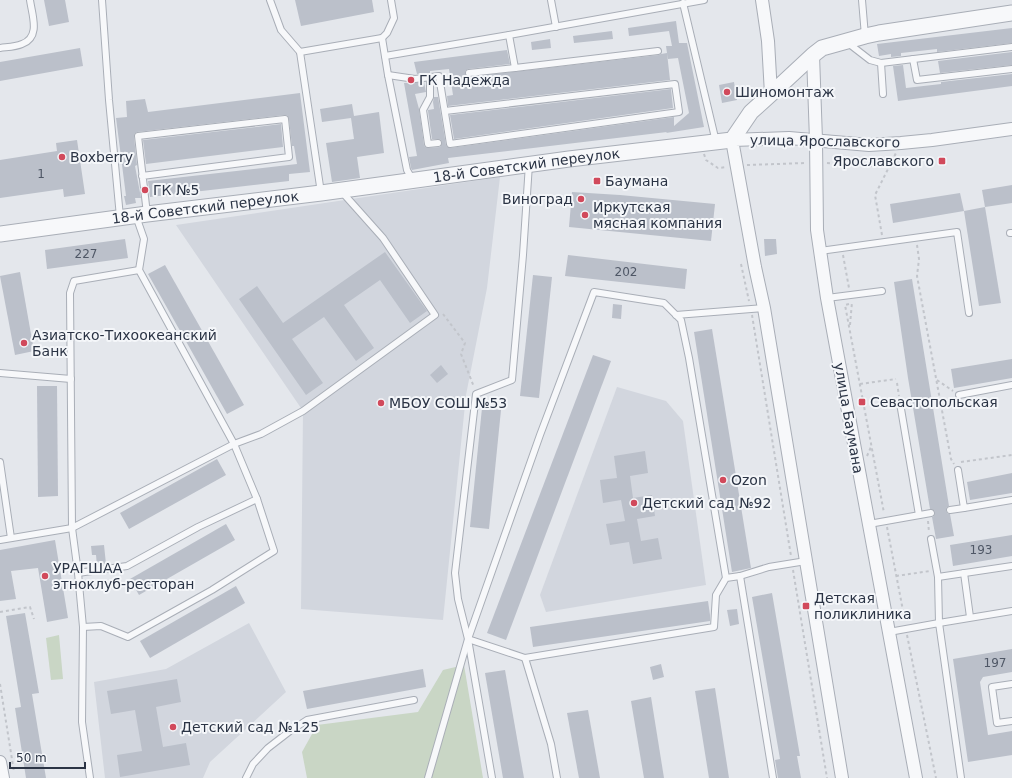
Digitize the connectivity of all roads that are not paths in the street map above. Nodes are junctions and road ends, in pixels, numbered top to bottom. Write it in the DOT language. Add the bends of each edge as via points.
graph roads {
  1 [pos="30,0"];
  2 [pos="102,0"];
  3 [pos="270,0"];
  4 [pos="391,0"];
  5 [pos="551,0"];
  6 [pos="704,0"];
  7 [pos="762,0"];
  8 [pos="862,0"];
  9 [pos="683,3"];
  10 [pos="1012,13"];
  11 [pos="556,27"];
  12 [pos="510,35"];
  13 [pos="865,36"];
  14 [pos="382,38"];
  15 [pos="846,42"];
  16 [pos="1012,47"];
  17 [pos="0,48"];
  18 [pos="658,50"];
  19 [pos="300,52"];
  20 [pos="813,55"];
  21 [pos="385,56"];
  22 [pos="913,59"];
  23 [pos="881,63"];
  24 [pos="515,68"];
  25 [pos="1012,69"];
  26 [pos="469,74"];
  27 [pos="388,75"];
  28 [pos="430,78"];
  29 [pos="771,94"];
  30 [pos="883,94"];
  31 [pos="445,111"];
  32 [pos="1012,130"];
  33 [pos="732,140"];
  34 [pos="816,140"];
  35 [pos="716,142"];
  36 [pos="438,143"];
  37 [pos="529,164"];
  38 [pos="142,176"];
  39 [pos="412,181"];
  40 [pos="341,190"];
  41 [pos="321,193"];
  42 [pos="141,215"];
  43 [pos="120,218"];
  44 [pos="0,234"];
  45 [pos="820,251"];
  46 [pos="139,270"];
  47 [pos="882,291"];
  48 [pos="827,298"];
  49 [pos="764,308"];
  50 [pos="968,313"];
  51 [pos="676,315"];
  52 [pos="0,372"];
  53 [pos="71,379"];
  54 [pos="1012,385"];
  55 [pos="959,395"];
  56 [pos="900,403"];
  57 [pos="234,444"];
  58 [pos="0,462"];
  59 [pos="958,470"];
  60 [pos="257,499"];
  61 [pos="1012,500"];
  62 [pos="964,508"];
  63 [pos="950,510"];
  64 [pos="929,514"];
  65 [pos="919,515"];
  66 [pos="869,524"];
  67 [pos="72,528"];
  68 [pos="11,538"];
  69 [pos="931,539"];
  70 [pos="0,540"];
  71 [pos="806,561"];
  72 [pos="1012,566"];
  73 [pos="78,573"];
  74 [pos="964,573"];
  75 [pos="740,576"];
  76 [pos="938,577"];
  77 [pos="726,578"];
  78 [pos="1012,611"];
  79 [pos="970,617"];
  80 [pos="939,623"];
  81 [pos="83,627"];
  82 [pos="889,632"];
  83 [pos="468,639"];
  84 [pos="525,658"];
  85 [pos="1012,684"];
  86 [pos="414,700"];
  87 [pos="1012,721"];
  88 [pos="0,762"];
  89 [pos="3,778"];
  90 [pos="90,778"];
  91 [pos="246,778"];
  92 [pos="428,778"];
  93 [pos="492,778"];
  94 [pos="557,778"];
  95 [pos="773,778"];
  96 [pos="842,778"];
  97 [pos="916,778"];
  98 [pos="961,778"];
  1 -- 17 [label="lane" via="35,27 31,38 22,44"];
  2 -- 43 [label="lane"];
  3 -- 19 [label="lane" via="281,30"];
  4 -- 14 [label="lane" via="394,18"];
  5 -- 11 [label="lane"];
  6 -- 9 [label="lane"];
  7 -- 29 [label="street" via="768,41"];
  8 -- 13 [label="lane"];
  9 -- 11 [label="lane"];
  9 -- 35 [label="lane"];
  10 -- 13 [label="street"];
  11 -- 12 [label="lane"];
  12 -- 21 [label="lane"];
  12 -- 24 [label="lane"];
  13 -- 15 [label="street"];
  14 -- 19 [label="lane"];
  14 -- 21 [label="lane"];
  15 -- 20 [label="street" via="822,48"];
  15 -- 23 [label="lane" via="870,60"];
  16 -- 22 [label="lane"];
  18 -- 24 [label="lane"];
  19 -- 41 [label="lane"];
  20 -- 29 [label="street"];
  20 -- 34 [label="street, улица Баумана"];
  21 -- 27 [label="lane"];
  22 -- 23 [label="lane"];
  22 -- 25 [label="lane" via="917,80"];
  23 -- 30 [label="lane"];
  24 -- 26 [label="lane"];
  27 -- 28 [label="lane"];
  27 -- 39 [label="lane" via="407,170"];
  28 -- 31 [label="lane" via="439,76"];
  28 -- 36 [label="lane" via="430,97 423,110 428,144"];
  29 -- 33 [label="street" via="751,112"];
  31 -- 31 [label="lane" via="450,144 679,112 675,84"];
  32 -- 34 [label="street, улица Ярославского" via="869,145"];
  33 -- 34 [label="street, улица Ярославского"];
  33 -- 35 [label="street, 18-й Советский переулок"];
  33 -- 49 [label="street"];
  34 -- 45 [label="street, улица Баумана" via="817,230"];
  35 -- 37 [label="street, 18-й Советский переулок"];
  37 -- 39 [label="street, 18-й Советский переулок"];
  37 -- 83 [label="lane" via="512,380 476,394 455,573 458,599"];
  38 -- 38 [label="lane" via="138,136 285,119 289,157"];
  38 -- 42 [label="lane"];
  39 -- 40 [label="street, 18-й Советский переулок"];
  40 -- 41 [label="street, 18-й Советский переулок"];
  40 -- 57 [label="lane" via="383,238 435,315 303,412 261,434"];
  41 -- 42 [label="street, 18-й Советский переулок"];
  42 -- 43 [label="street, 18-й Советский переулок"];
  42 -- 46 [label="lane" via="144,239"];
  43 -- 44 [label="street, 18-й Советский переулок"];
  45 -- 48 [label="street, улица Баумана"];
  45 -- 50 [label="lane" via="957,232"];
  46 -- 53 [label="lane" via="74,281 70,293"];
  46 -- 57 [label="lane"];
  47 -- 48 [label="lane"];
  48 -- 66 [label="street, улица Баумана"];
  49 -- 51 [label="lane"];
  49 -- 71 [label="street"];
  51 -- 77 [label="lane" via="681,320 689,358"];
  51 -- 83 [label="lane" via="664,303 594,292"];
  52 -- 53 [label="lane"];
  53 -- 67 [label="lane"];
  54 -- 55 [label="lane"];
  56 -- 65 [label="lane"];
  57 -- 60 [label="lane"];
  57 -- 67 [label="lane"];
  58 -- 68 [label="lane"];
  59 -- 62 [label="lane"];
  60 -- 73 [label="lane" via="198,527 127,566"];
  60 -- 81 [label="lane" via="274,551 212,590 128,637 101,626"];
  61 -- 62 [label="lane"];
  62 -- 63 [label="lane"];
  64 -- 65 [label="lane"];
  65 -- 66 [label="lane"];
  66 -- 82 [label="street, улица Баумана"];
  67 -- 68 [label="lane"];
  67 -- 73 [label="lane"];
  68 -- 70 [label="lane"];
  69 -- 76 [label="lane"];
  71 -- 75 [label="lane" via="769,567"];
  71 -- 96 [label="street"];
  72 -- 74 [label="lane"];
  73 -- 81 [label="lane"];
  74 -- 76 [label="lane"];
  74 -- 79 [label="lane"];
  75 -- 77 [label="lane"];
  75 -- 95 [label="lane"];
  76 -- 80 [label="lane"];
  77 -- 84 [label="lane" via="716,595 714,627"];
  78 -- 79 [label="lane"];
  79 -- 80 [label="lane"];
  80 -- 82 [label="lane"];
  80 -- 98 [label="lane"];
  81 -- 90 [label="lane" via="82,722"];
  82 -- 97 [label="street, улица Баумана"];
  83 -- 84 [label="lane"];
  83 -- 92 [label="lane"];
  83 -- 93 [label="lane"];
  84 -- 94 [label="lane" via="551,744"];
  85 -- 87 [label="lane" via="992,687 997,723"];
  86 -- 91 [label="lane" via="307,720 268,748 252,764"];
  88 -- 89 [label="street"];
}
